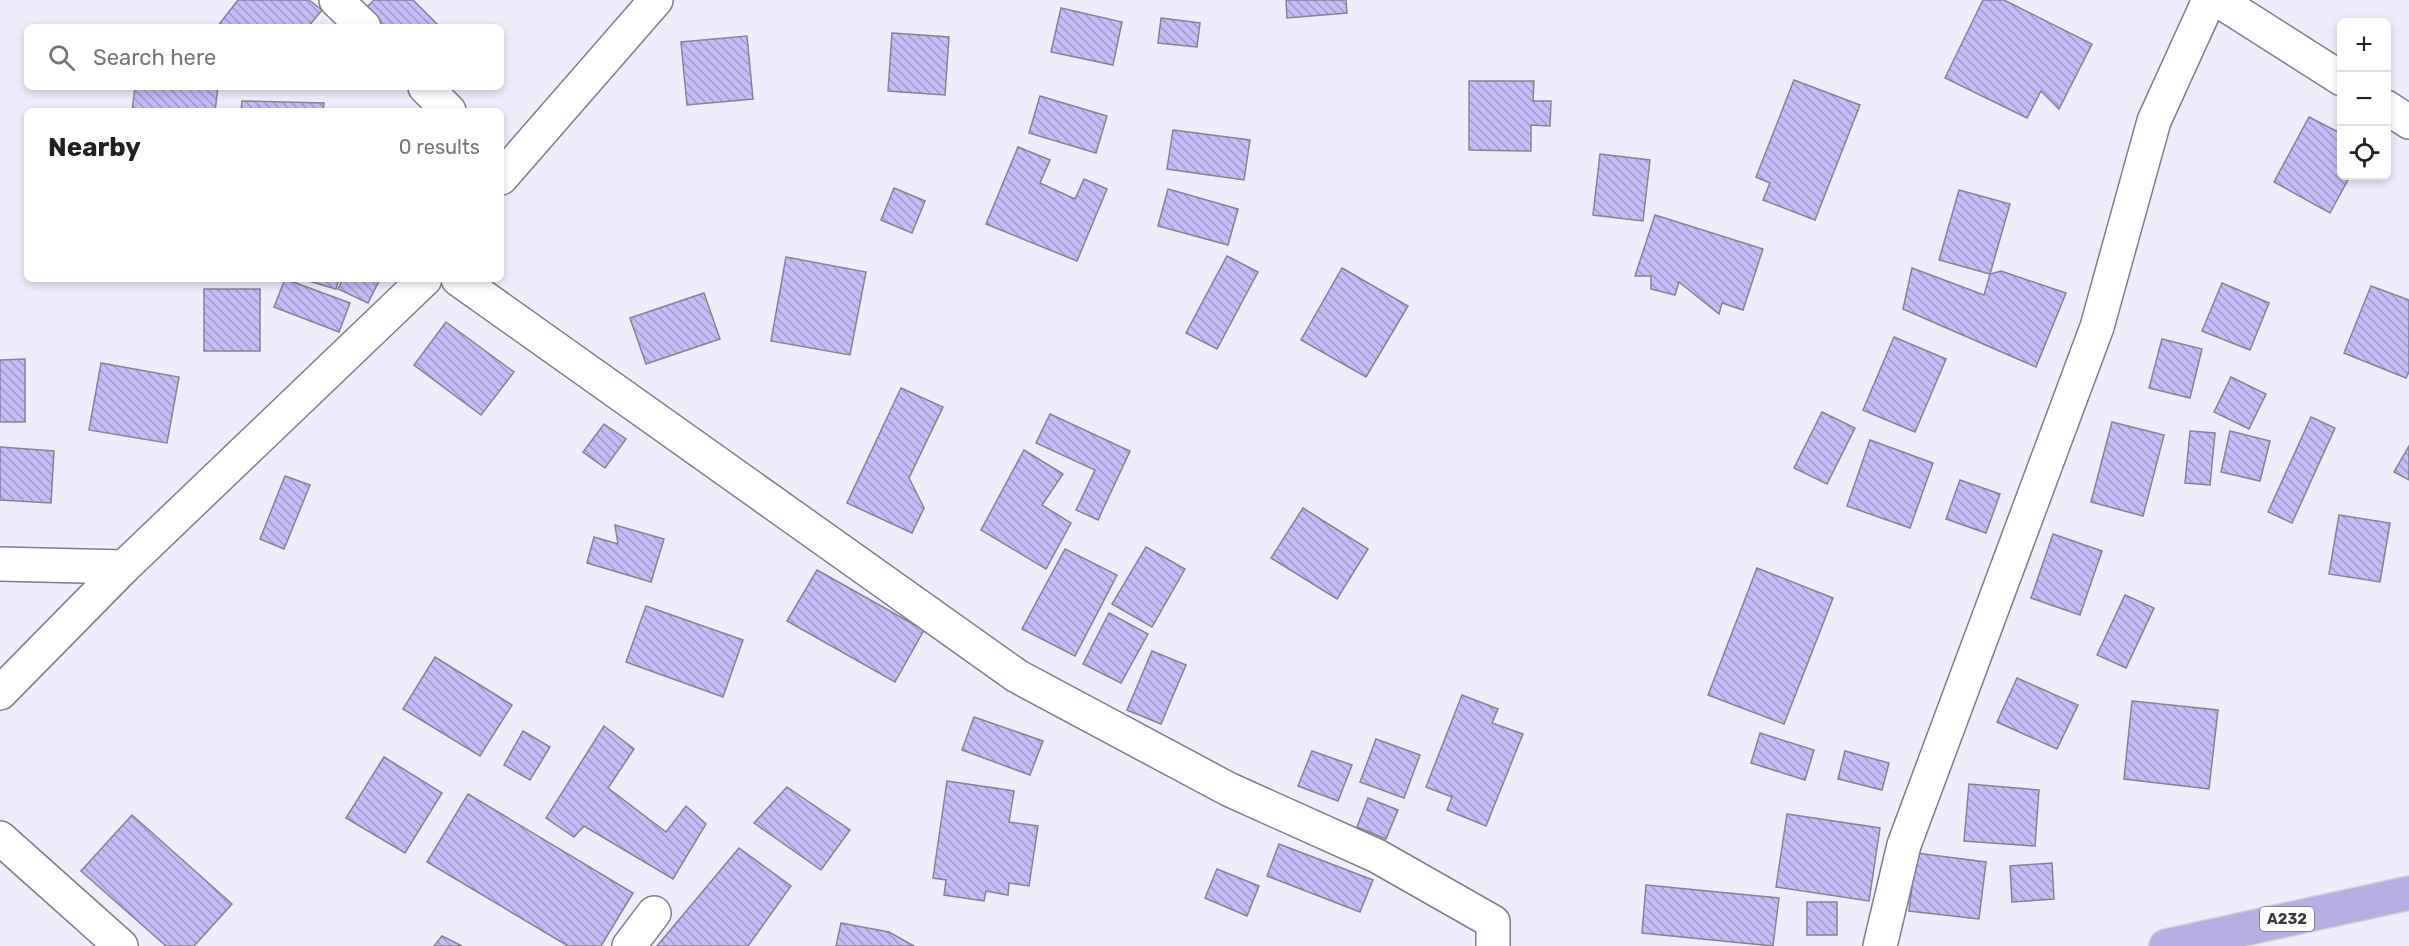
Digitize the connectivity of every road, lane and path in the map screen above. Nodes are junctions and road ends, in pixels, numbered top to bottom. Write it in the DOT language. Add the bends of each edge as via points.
graph roads {
  1 [pos="336,0"];
  2 [pos="656,0"];
  3 [pos="2209,0"];
  4 [pos="2218,0"];
  5 [pos="361,24"];
  6 [pos="2337,76"];
  7 [pos="427,90"];
  8 [pos="446,108"];
  9 [pos="2391,110"];
  10 [pos="2409,122"];
  11 [pos="504,169"];
  12 [pos="423,282"];
  13 [pos="462,282"];
  14 [pos="0,564"];
  15 [pos="124,567"];
  16 [pos="0,693"];
  17 [pos="0,838"];
  18 [pos="2409,893"];
  19 [pos="654,913"];
  20 [pos="122,946"];
  21 [pos="629,946"];
  22 [pos="1493,946"];
  23 [pos="1880,946"];
  24 [pos="2166,946"];
  1 -- 5 [label="street"];
  2 -- 11 [label="street"];
  3 -- 23 [label="street" via="2154,121 2097,327 1904,845"];
  4 -- 6 [label="street"];
  7 -- 8 [label="street"];
  9 -- 10 [label="street"];
  12 -- 15 [label="street"];
  13 -- 22 [label="street" via="1017,676 1228,789 1377,856 1493,922"];
  14 -- 15 [label="street"];
  15 -- 16 [label="street"];
  17 -- 20 [label="street"];
  18 -- 24 [label="main road, A232"];
  19 -- 21 [label="street"];
}
